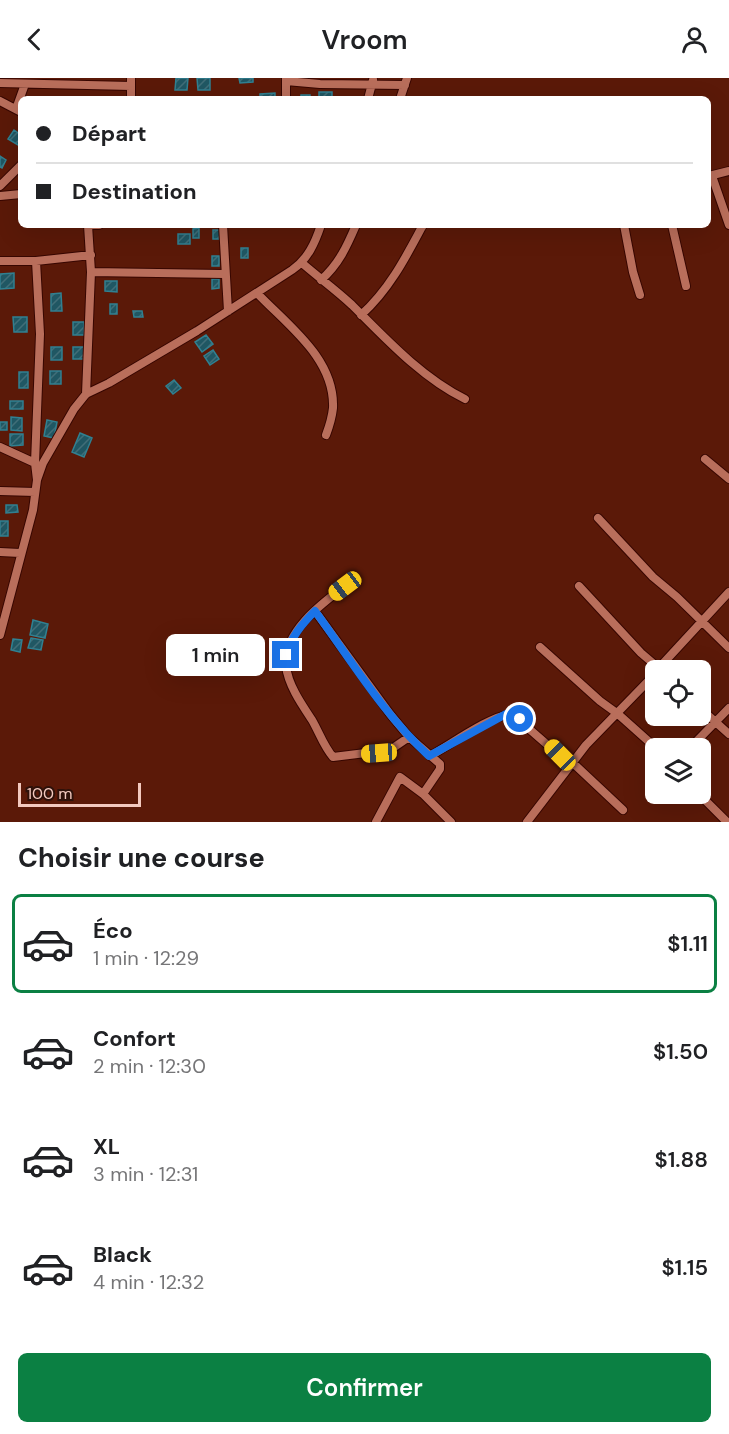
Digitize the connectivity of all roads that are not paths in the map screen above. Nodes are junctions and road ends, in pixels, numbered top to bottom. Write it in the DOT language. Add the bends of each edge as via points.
graph roads {
  1 [pos="286,80"];
  2 [pos="373,81"];
  3 [pos="406,81"];
  4 [pos="131,82"];
  5 [pos="0,83"];
  6 [pos="25,84"];
  7 [pos="22,96"];
  8 [pos="286,96"];
  9 [pos="369,96"];
  10 [pos="401,96"];
  11 [pos="0,101"];
  12 [pos="18,110"];
  13 [pos="18,168"];
  14 [pos="729,171"];
  15 [pos="711,176"];
  16 [pos="711,179"];
  17 [pos="0,185"];
  18 [pos="18,194"];
  19 [pos="0,196"];
  20 [pos="729,225"];
  21 [pos="88,228"];
  22 [pos="223,228"];
  23 [pos="320,228"];
  24 [pos="355,228"];
  25 [pos="421,228"];
  26 [pos="625,228"];
  27 [pos="673,228"];
  28 [pos="91,255"];
  29 [pos="0,261"];
  30 [pos="36,261"];
  31 [pos="302,263"];
  32 [pos="91,272"];
  33 [pos="224,274"];
  34 [pos="321,280"];
  35 [pos="686,286"];
  36 [pos="257,293"];
  37 [pos="640,295"];
  38 [pos="228,311"];
  39 [pos="362,315"];
  40 [pos="86,394"];
  41 [pos="465,399"];
  42 [pos="326,435"];
  43 [pos="0,447"];
  44 [pos="705,459"];
  45 [pos="35,463"];
  46 [pos="729,479"];
  47 [pos="37,480"];
  48 [pos="0,491"];
  49 [pos="35,492"];
  50 [pos="598,518"];
  51 [pos="0,552"];
  52 [pos="20,553"];
  53 [pos="345,586"];
  54 [pos="579,586"];
  55 [pos="729,592"];
  56 [pos="315,611"];
  57 [pos="3,615"];
  58 [pos="702,622"];
  59 [pos="0,635"];
  60 [pos="540,647"];
  61 [pos="729,648"];
  62 [pos="648,660"];
  63 [pos="668,660"];
  64 [pos="645,685"];
  65 [pos="729,708"];
  66 [pos="618,714"];
  67 [pos="711,718"];
  68 [pos="715,722"];
  69 [pos="729,734"];
  70 [pos="409,737"];
  71 [pos="645,738"];
  72 [pos="700,738"];
  73 [pos="429,756"];
  74 [pos="573,763"];
  75 [pos="423,794"];
  76 [pos="709,804"];
  77 [pos="623,810"];
  78 [pos="376,822"];
  79 [pos="451,822"];
  80 [pos="527,822"];
  81 [pos="727,822"];
  1 -- 2 [label="street" via="320,84"];
  1 -- 8 [label="street"];
  2 -- 3 [label="street"];
  2 -- 9 [label="street"];
  3 -- 10 [label="street"];
  4 -- 6 [label="street"];
  5 -- 6 [label="street"];
  6 -- 7 [label="street"];
  11 -- 12 [label="street"];
  13 -- 17 [label="street"];
  14 -- 15 [label="street"];
  16 -- 20 [label="street"];
  18 -- 19 [label="street"];
  21 -- 28 [label="street"];
  22 -- 33 [label="street"];
  23 -- 31 [label="street"];
  24 -- 34 [label="street" via="342,256"];
  25 -- 39 [label="street" via="400,268"];
  26 -- 37 [label="street"];
  27 -- 35 [label="street"];
  28 -- 30 [label="street"];
  28 -- 32 [label="street"];
  29 -- 30 [label="street"];
  30 -- 45 [label="street" via="40,334"];
  31 -- 34 [label="street"];
  31 -- 36 [label="street"];
  32 -- 33 [label="street"];
  32 -- 40 [label="street"];
  33 -- 38 [label="street"];
  34 -- 39 [label="street"];
  36 -- 38 [label="street"];
  36 -- 42 [label="street" via="300,334 325,372 333,409"];
  38 -- 40 [label="street"];
  39 -- 41 [label="street" via="427,376"];
  40 -- 47 [label="street" via="74,409"];
  43 -- 45 [label="street"];
  44 -- 46 [label="street"];
  45 -- 47 [label="street"];
  47 -- 49 [label="street"];
  48 -- 49 [label="street"];
  49 -- 52 [label="street"];
  50 -- 58 [label="street"];
  51 -- 52 [label="street"];
  52 -- 57 [label="street"];
  53 -- 56 [label="street"];
  54 -- 62 [label="street"];
  55 -- 58 [label="street"];
  56 -- 70 [label="street"];
  56 -- 70 [label="street" via="289,644 286,666 295,692 330,754 337,757 379,753"];
  57 -- 59 [label="street"];
  58 -- 61 [label="street"];
  58 -- 63 [label="street"];
  60 -- 66 [label="street"];
  64 -- 66 [label="street"];
  65 -- 68 [label="street"];
  66 -- 71 [label="street"];
  66 -- 74 [label="street"];
  67 -- 68 [label="street"];
  68 -- 69 [label="street"];
  68 -- 72 [label="street"];
  70 -- 73 [label="street"];
  73 -- 74 [label="street" via="492,720 512,714"];
  73 -- 75 [label="street" via="441,766"];
  74 -- 77 [label="street"];
  74 -- 80 [label="street"];
  75 -- 78 [label="street" via="400,777"];
  75 -- 79 [label="street"];
  76 -- 81 [label="street"];
}
